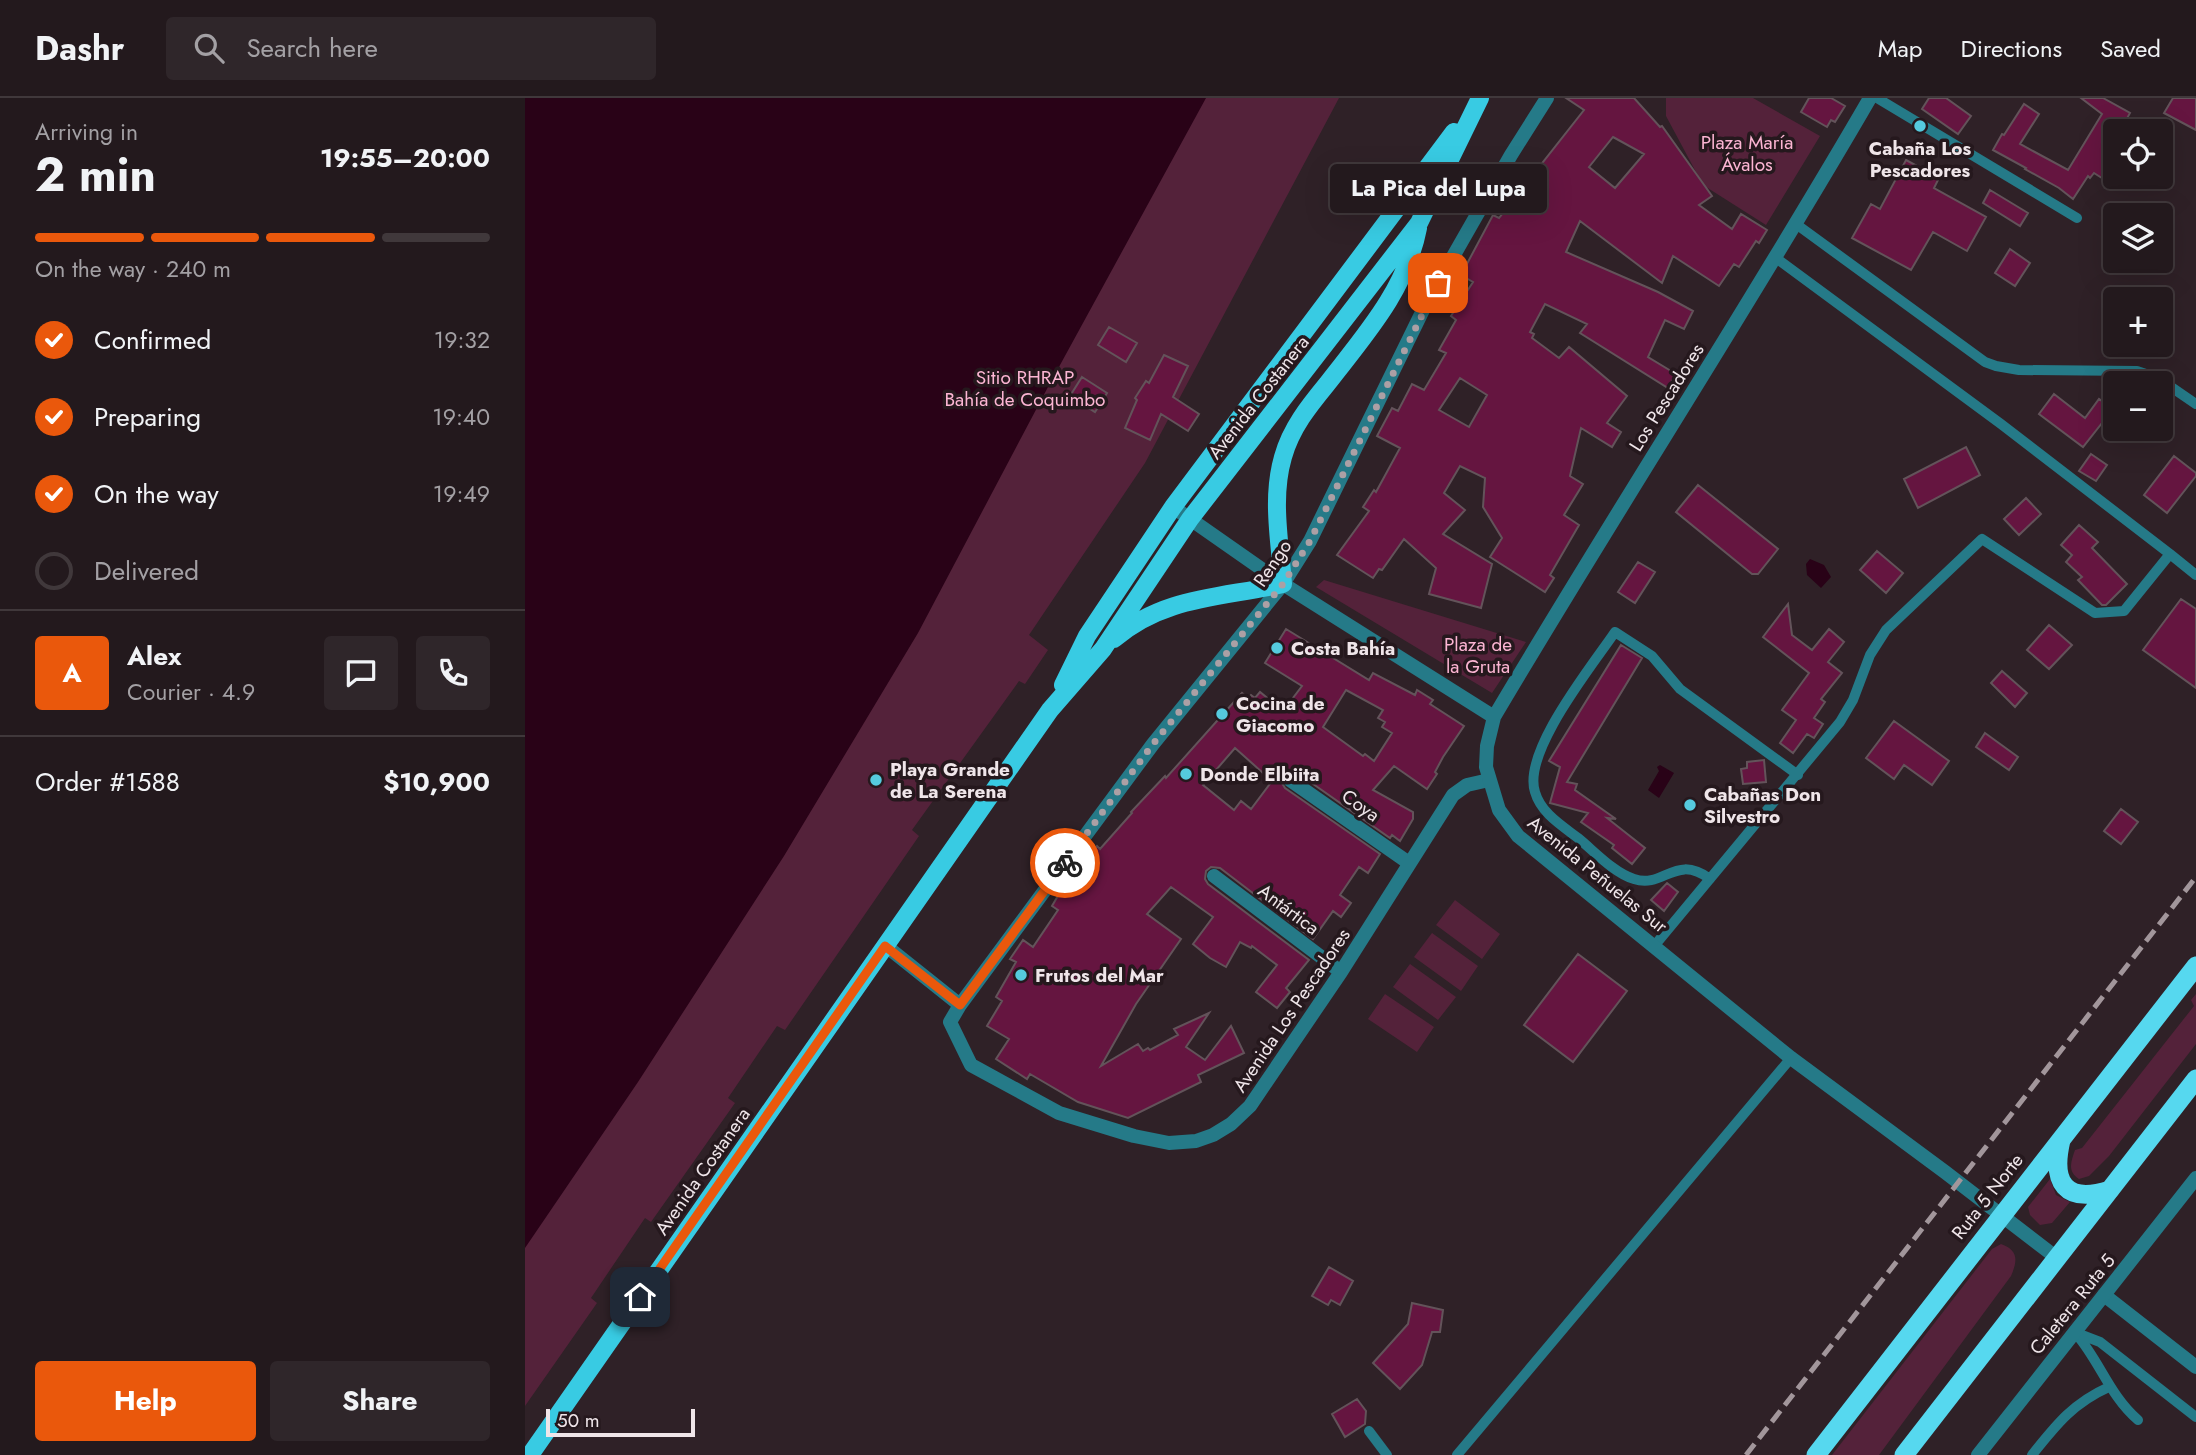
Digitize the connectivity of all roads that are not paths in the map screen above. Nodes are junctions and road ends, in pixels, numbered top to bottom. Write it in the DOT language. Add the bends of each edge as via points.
graph roads {
  1 [pos="1479,98"];
  2 [pos="1547,98"];
  3 [pos="1870,98"];
  4 [pos="1877,98"];
  5 [pos="2077,218"];
  6 [pos="1419,223"];
  7 [pos="1796,225"];
  8 [pos="1776,258"];
  9 [pos="2196,404"];
  10 [pos="1173,507"];
  11 [pos="1190,519"];
  12 [pos="2170,554"];
  13 [pos="2196,575"];
  14 [pos="1283,584"];
  15 [pos="1103,649"];
  16 [pos="1050,710"];
  17 [pos="1494,717"];
  18 [pos="1798,775"];
  19 [pos="1290,780"];
  20 [pos="1489,780"];
  21 [pos="1409,863"];
  22 [pos="1214,876"];
  23 [pos="1710,879"];
  24 [pos="1655,945"];
  25 [pos="885,946"];
  26 [pos="2196,967"];
  27 [pos="1341,972"];
  28 [pos="960,1005"];
  29 [pos="1791,1058"];
  30 [pos="2196,1079"];
  31 [pos="2062,1136"];
  32 [pos="2196,1178"];
  33 [pos="2109,1190"];
  34 [pos="2001,1216"];
  35 [pos="2057,1258"];
  36 [pos="2104,1295"];
  37 [pos="2074,1332"];
  38 [pos="2196,1367"];
  39 [pos="2109,1387"];
  40 [pos="2196,1418"];
  41 [pos="2138,1420"];
  42 [pos="1369,1431"];
  43 [pos="530,1455"];
  44 [pos="1387,1455"];
  45 [pos="1457,1455"];
  46 [pos="1816,1455"];
  47 [pos="1903,1455"];
  48 [pos="1978,1455"];
  49 [pos="2032,1455"];
  1 -- 6 [label="main road, Avenida Costanera"];
  1 -- 10 [label="main road, Avenida Costanera"];
  2 -- 14 [label="street, Rengo" via="1426,304 1310,541"];
  3 -- 7 [label="street, Los Pescadores"];
  4 -- 5 [label="lane"];
  6 -- 11 [label="main road, Avenida Costanera"];
  6 -- 14 [label="main road" via="1414,247 1387,305 1304,413 1285,449 1277,499"];
  7 -- 8 [label="street, Los Pescadores"];
  7 -- 9 [label="lane" via="1985,362 2019,370 2137,372 2158,378"];
  8 -- 12 [label="lane"];
  8 -- 17 [label="street, Los Pescadores"];
  10 -- 11 [label="street"];
  10 -- 16 [label="main road, Avenida Costanera" via="1087,636"];
  11 -- 14 [label="street"];
  11 -- 15 [label="main road, Avenida Costanera"];
  12 -- 13 [label="lane"];
  12 -- 18 [label="lane" via="2124,611 2095,614 1982,539 1886,630 1847,710"];
  14 -- 15 [label="main road" via="1176,604 1137,622"];
  14 -- 17 [label="street"];
  14 -- 28 [label="street, Rengo" via="1153,744"];
  15 -- 16 [label="main road, Avenida Costanera"];
  16 -- 25 [label="main road, Avenida Costanera"];
  17 -- 20 [label="street, Avenida Peñuelas Sur" via="1487,746"];
  18 -- 23 [label="lane"];
  18 -- 23 [label="lane" via="1680,689 1652,656 1615,632 1546,737 1533,773 1535,792 1553,819 1626,876 1639,881 1686,868"];
  19 -- 21 [label="street, Coya"];
  20 -- 21 [label="street, Avenida Los Pescadores" via="1467,785 1453,795"];
  20 -- 24 [label="street, Avenida Peñuelas Sur" via="1499,810 1518,836"];
  21 -- 27 [label="street, Avenida Los Pescadores"];
  22 -- 27 [label="street, Antártica"];
  23 -- 24 [label="lane"];
  24 -- 29 [label="street, Avenida Peñuelas Sur"];
  25 -- 28 [label="street"];
  25 -- 43 [label="main road, Avenida Costanera"];
  26 -- 31 [label="highway, Ruta 5 Norte"];
  27 -- 28 [label="street, Avenida Los Pescadores" via="1250,1106 1213,1135 1184,1144 1145,1139 1059,1113 971,1065 950,1022"];
  29 -- 34 [label="street, Avenida Peñuelas Sur"];
  29 -- 45 [label="lane"];
  30 -- 33 [label="highway"];
  31 -- 33 [label="highway" via="2056,1168 2067,1188 2079,1195"];
  31 -- 34 [label="highway, Ruta 5 Norte"];
  32 -- 36 [label="street, Caletera Ruta 5"];
  33 -- 35 [label="highway"];
  34 -- 35 [label="street, Avenida Peñuelas Sur"];
  34 -- 46 [label="highway, Ruta 5 Norte"];
  35 -- 47 [label="highway"];
  36 -- 37 [label="street, Caletera Ruta 5"];
  36 -- 38 [label="street"];
  37 -- 39 [label="lane"];
  37 -- 40 [label="lane" via="2100,1342"];
  37 -- 48 [label="street, Caletera Ruta 5"];
  39 -- 41 [label="lane"];
  39 -- 49 [label="lane" via="2064,1416"];
  42 -- 44 [label="lane"];
}
